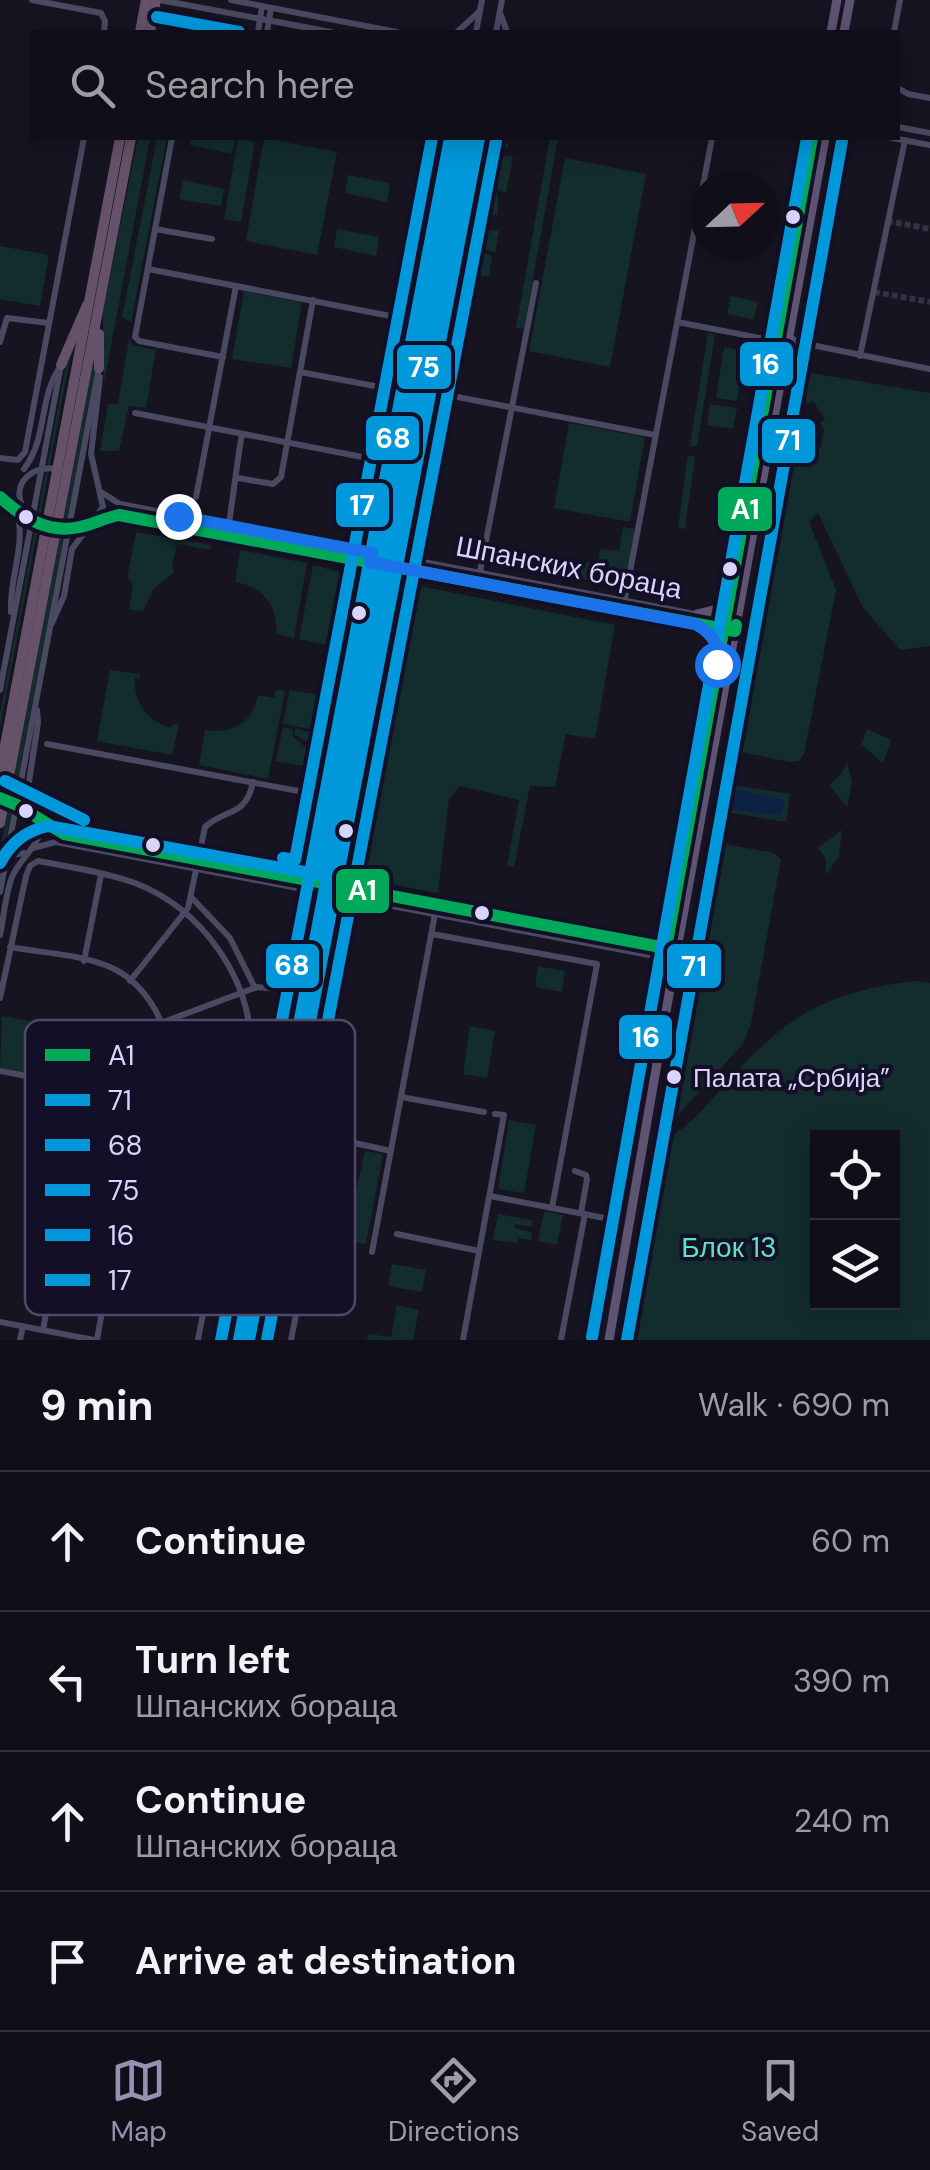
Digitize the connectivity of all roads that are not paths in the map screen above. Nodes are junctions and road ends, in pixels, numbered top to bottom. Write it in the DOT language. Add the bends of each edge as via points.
graph roads {
  1 [pos="33,0"];
  2 [pos="146,0"];
  3 [pos="158,0"];
  4 [pos="231,0"];
  5 [pos="482,0"];
  6 [pos="502,0"];
  7 [pos="837,0"];
  8 [pos="850,0"];
  9 [pos="900,0"];
  10 [pos="267,7"];
  11 [pos="480,10"];
  12 [pos="500,12"];
  13 [pos="264,20"];
  14 [pos="104,30"];
  15 [pos="140,30"];
  16 [pos="150,30"];
  17 [pos="259,30"];
  18 [pos="266,30"];
  19 [pos="320,30"];
  20 [pos="388,30"];
  21 [pos="459,30"];
  22 [pos="476,30"];
  23 [pos="496,30"];
  24 [pos="506,30"];
  25 [pos="831,30"];
  26 [pos="844,30"];
  27 [pos="894,30"];
  28 [pos="900,90"];
  29 [pos="930,98"];
  30 [pos="900,127"];
  31 [pos="930,133"];
  32 [pos="900,139"];
  33 [pos="84,140"];
  34 [pos="120,140"];
  35 [pos="130,140"];
  36 [pos="172,140"];
  37 [pos="427,140"];
  38 [pos="450,140"];
  39 [pos="479,140"];
  40 [pos="712,140"];
  41 [pos="826,140"];
  42 [pos="834,140"];
  43 [pos="905,140"];
  44 [pos="810,141"];
  45 [pos="930,145"];
  46 [pos="823,150"];
  47 [pos="438,201"];
  48 [pos="466,207"];
  49 [pos="155,228"];
  50 [pos="432,230"];
  51 [pos="461,235"];
  52 [pos="212,239"];
  53 [pos="148,269"];
  54 [pos="536,283"];
  55 [pos="236,286"];
  56 [pos="95,298"];
  57 [pos="313,300"];
  58 [pos="418,309"];
  59 [pos="393,316"];
  60 [pos="406,318"];
  61 [pos="677,322"];
  62 [pos="50,323"];
  63 [pos="413,333"];
  64 [pos="776,341"];
  65 [pos="790,341"];
  66 [pos="0,342"];
  67 [pos="223,356"];
  68 [pos="860,356"];
  69 [pos="61,365"];
  70 [pos="99,368"];
  71 [pos="930,369"];
  72 [pos="300,372"];
  73 [pos="406,372"];
  74 [pos="434,380"];
  75 [pos="380,387"];
  76 [pos="442,394"];
  77 [pos="401,400"];
  78 [pos="430,403"];
  79 [pos="512,407"];
  80 [pos="135,413"];
  81 [pos="209,428"];
  82 [pos="242,434"];
  83 [pos="656,435"];
  84 [pos="287,442"];
  85 [pos="391,452"];
  86 [pos="0,458"];
  87 [pos="367,458"];
  88 [pos="378,460"];
  89 [pos="387,472"];
  90 [pos="238,478"];
  91 [pos="8,489"];
  92 [pos="99,489"];
  93 [pos="196,497"];
  94 [pos="0,498"];
  95 [pos="11,507"];
  96 [pos="17,514"];
  97 [pos="97,519"];
  98 [pos="89,525"];
  99 [pos="229,525"];
  100 [pos="227,536"];
  101 [pos="371,558"];
  102 [pos="400,563"];
  103 [pos="480,574"];
  104 [pos="478,583"];
  105 [pos="729,597"];
  106 [pos="624,600"];
  107 [pos="622,610"];
  108 [pos="696,619"];
  109 [pos="12,624"];
  110 [pos="724,624"];
  111 [pos="736,626"];
  112 [pos="50,628"];
  113 [pos="719,653"];
  114 [pos="0,690"];
  115 [pos="35,702"];
  116 [pos="341,712"];
  117 [pos="371,714"];
  118 [pos="336,736"];
  119 [pos="366,743"];
  120 [pos="48,744"];
  121 [pos="0,772"];
  122 [pos="253,782"];
  123 [pos="700,793"];
  124 [pos="325,796"];
  125 [pos="0,798"];
  126 [pos="36,816"];
  127 [pos="0,823"];
  128 [pos="29,850"];
  129 [pos="0,856"];
  130 [pos="197,859"];
  131 [pos="196,869"];
  132 [pos="100,875"];
  133 [pos="308,880"];
  134 [pos="336,886"];
  135 [pos="306,890"];
  136 [pos="0,892"];
  137 [pos="335,896"];
  138 [pos="192,897"];
  139 [pos="437,905"];
  140 [pos="185,914"];
  141 [pos="436,914"];
  142 [pos="540,930"];
  143 [pos="432,934"];
  144 [pos="0,936"];
  145 [pos="10,947"];
  146 [pos="536,953"];
  147 [pos="670,954"];
  148 [pos="84,961"];
  149 [pos="130,981"];
  150 [pos="289,983"];
  151 [pos="256,988"];
  152 [pos="277,989"];
  153 [pos="240,994"];
  154 [pos="0,998"];
  155 [pos="286,1001"];
  156 [pos="160,1020"];
  157 [pos="170,1020"];
  158 [pos="245,1020"];
  159 [pos="282,1020"];
  160 [pos="311,1020"];
  161 [pos="0,1071"];
  162 [pos="25,1076"];
  163 [pos="401,1097"];
  164 [pos="484,1112"];
  165 [pos="495,1114"];
  166 [pos="632,1125"];
  167 [pos="645,1127"];
  168 [pos="355,1143"];
  169 [pos="391,1150"];
  170 [pos="575,1171"];
  171 [pos="490,1196"];
  172 [pos="552,1208"];
  173 [pos="583,1214"];
  174 [pos="616,1220"];
  175 [pos="376,1230"];
  176 [pos="386,1232"];
  177 [pos="397,1234"];
  178 [pos="479,1251"];
  179 [pos="372,1252"];
  180 [pos="46,1315"];
  181 [pos="100,1315"];
  182 [pos="203,1315"];
  183 [pos="226,1315"];
  184 [pos="254,1315"];
  185 [pos="296,1315"];
  186 [pos="0,1322"];
  187 [pos="26,1327"];
  188 [pos="43,1330"];
  189 [pos="24,1340"];
  190 [pos="95,1340"];
  191 [pos="198,1340"];
  192 [pos="221,1340"];
  193 [pos="249,1340"];
  194 [pos="291,1340"];
  195 [pos="463,1340"];
  196 [pos="561,1340"];
  197 [pos="596,1340"];
  198 [pos="609,1340"];
  1 -- 14 [label="street" via="97,12 104,16"];
  2 -- 15 [label="highway"];
  3 -- 13 [label="street"];
  3 -- 16 [label="highway"];
  4 -- 10 [label="street"];
  5 -- 11 [label="street"];
  6 -- 12 [label="street"];
  7 -- 25 [label="main road"];
  8 -- 26 [label="main road"];
  9 -- 27 [label="street"];
  10 -- 13 [label="street"];
  10 -- 20 [label="street"];
  11 -- 21 [label="street"];
  11 -- 22 [label="street"];
  12 -- 23 [label="street"];
  12 -- 24 [label="street"];
  13 -- 17 [label="street"];
  13 -- 18 [label="street"];
  13 -- 19 [label="street"];
  28 -- 29 [label="street"];
  30 -- 31 [label="street"];
  32 -- 43 [label="street"];
  33 -- 62 [label="street"];
  34 -- 56 [label="highway"];
  35 -- 56 [label="highway"];
  36 -- 49 [label="street"];
  37 -- 59 [label="street"];
  38 -- 47 [label="street"];
  39 -- 48 [label="street"];
  40 -- 61 [label="street"];
  41 -- 46 [label="main road"];
  42 -- 46 [label="main road"];
  43 -- 45 [label="street"];
  43 -- 68 [label="street"];
  44 -- 64 [label="main road"];
  46 -- 65 [label="main road"];
  47 -- 48 [label="street" via="450,215"];
  47 -- 50 [label="street"];
  48 -- 51 [label="street"];
  49 -- 52 [label="street"];
  49 -- 53 [label="street"];
  50 -- 51 [label="street" via="450,223"];
  50 -- 58 [label="street"];
  51 -- 74 [label="street"];
  53 -- 55 [label="street"];
  53 -- 67 [label="street" via="138,340"];
  54 -- 79 [label="street"];
  55 -- 57 [label="street"];
  55 -- 67 [label="street"];
  56 -- 69 [label="highway" via="78,318"];
  56 -- 70 [label="highway"];
  56 -- 121 [label="highway"];
  56 -- 127 [label="highway"];
  57 -- 59 [label="street"];
  57 -- 72 [label="street"];
  58 -- 60 [label="street"];
  58 -- 63 [label="street"];
  59 -- 60 [label="street"];
  59 -- 75 [label="street"];
  60 -- 63 [label="street"];
  61 -- 64 [label="street"];
  61 -- 83 [label="street"];
  62 -- 66 [label="street" via="8,318"];
  62 -- 86 [label="street" via="25,452 18,460"];
  63 -- 73 [label="street"];
  64 -- 105 [label="main road"];
  65 -- 68 [label="street"];
  65 -- 111 [label="main road"];
  67 -- 81 [label="street"];
  68 -- 71 [label="street"];
  69 -- 92 [label="street, Шпанских бораца" via="51,382 39,445 21,471 67,470"];
  69 -- 109 [label="street"];
  70 -- 92 [label="street" via="91,454"];
  70 -- 112 [label="street"];
  72 -- 75 [label="street"];
  72 -- 84 [label="street"];
  73 -- 74 [label="street" via="417,385"];
  73 -- 77 [label="street"];
  74 -- 76 [label="street"];
  74 -- 78 [label="street"];
  75 -- 87 [label="street"];
  76 -- 78 [label="street"];
  76 -- 79 [label="street"];
  77 -- 78 [label="street" via="414,393"];
  77 -- 85 [label="street"];
  78 -- 102 [label="street"];
  79 -- 83 [label="street"];
  79 -- 103 [label="street"];
  80 -- 81 [label="street"];
  81 -- 82 [label="street"];
  81 -- 93 [label="street"];
  82 -- 84 [label="street"];
  82 -- 90 [label="street"];
  83 -- 106 [label="street"];
  84 -- 87 [label="street"];
  84 -- 90 [label="street" via="276,483"];
  85 -- 88 [label="street"];
  85 -- 89 [label="street"];
  87 -- 88 [label="street"];
  88 -- 89 [label="street"];
  89 -- 101 [label="street"];
  90 -- 99 [label="street"];
  91 -- 95 [label="street"];
  92 -- 97 [label="street"];
  92 -- 99 [label="street, Шпанских бораца" via="120,504"];
  94 -- 95 [label="street"];
  95 -- 96 [label="street"];
  96 -- 98 [label="street" via="54,528"];
  96 -- 109 [label="street" via="21,538"];
  97 -- 98 [label="street"];
  97 -- 100 [label="street, Шпанских бораца" via="119,515"];
  98 -- 112 [label="street" via="72,549"];
  99 -- 100 [label="street"];
  99 -- 101 [label="street, Шпанских бораца"];
  100 -- 101 [label="street, Шпанских бораца"];
  101 -- 102 [label="street, Шпанских бораца"];
  101 -- 116 [label="street"];
  102 -- 103 [label="street, Шпанских бораца"];
  102 -- 104 [label="street, Шпанских бораца"];
  102 -- 117 [label="street"];
  103 -- 104 [label="street"];
  103 -- 106 [label="street, Шпанских бораца"];
  104 -- 107 [label="street, Шпанских бораца"];
  105 -- 108 [label="main road"];
  105 -- 110 [label="main road"];
  106 -- 107 [label="street"];
  106 -- 108 [label="street, Шпанских бораца"];
  107 -- 108 [label="street, Шпанских бораца"];
  108 -- 110 [label="street, Шпанских бораца"];
  108 -- 113 [label="main road"];
  109 -- 114 [label="street"];
  110 -- 111 [label="street, Шпанских бораца"];
  110 -- 113 [label="main road"];
  111 -- 123 [label="main road"];
  112 -- 115 [label="street"];
  113 -- 123 [label="main road"];
  115 -- 126 [label="street" via="29,782"];
  115 -- 136 [label="street"];
  116 -- 117 [label="street" via="354,722"];
  116 -- 118 [label="street"];
  117 -- 119 [label="street"];
  118 -- 119 [label="street" via="354,730"];
  118 -- 124 [label="street"];
  119 -- 134 [label="street"];
  120 -- 122 [label="street"];
  122 -- 124 [label="street"];
  122 -- 130 [label="street" via="242,808 205,828"];
  123 -- 147 [label="main road"];
  124 -- 133 [label="street"];
  125 -- 126 [label="street"];
  126 -- 128 [label="street" via="40,836"];
  126 -- 130 [label="street" via="58,832"];
  128 -- 129 [label="street"];
  128 -- 131 [label="street" via="56,842"];
  128 -- 144 [label="street" via="12,877"];
  130 -- 131 [label="street"];
  130 -- 133 [label="street"];
  131 -- 135 [label="street"];
  131 -- 138 [label="street"];
  132 -- 140 [label="street" via="146,888"];
  132 -- 145 [label="street" via="34,862"];
  132 -- 148 [label="street"];
  133 -- 134 [label="street"];
  133 -- 135 [label="street"];
  134 -- 137 [label="street"];
  134 -- 139 [label="street"];
  135 -- 137 [label="street"];
  135 -- 150 [label="street"];
  137 -- 141 [label="street"];
  137 -- 160 [label="street"];
  138 -- 140 [label="street"];
  138 -- 151 [label="street" via="230,938"];
  139 -- 141 [label="street"];
  139 -- 142 [label="street"];
  140 -- 149 [label="street"];
  140 -- 153 [label="street" via="216,946"];
  141 -- 142 [label="street"];
  141 -- 143 [label="street"];
  142 -- 146 [label="street"];
  142 -- 147 [label="street"];
  143 -- 146 [label="street"];
  143 -- 163 [label="street"];
  145 -- 148 [label="street"];
  145 -- 154 [label="street"];
  146 -- 172 [label="street" via="598,964"];
  147 -- 166 [label="main road"];
  147 -- 167 [label="main road"];
  148 -- 149 [label="street"];
  149 -- 156 [label="street"];
  150 -- 152 [label="street"];
  150 -- 155 [label="street"];
  151 -- 152 [label="street"];
  151 -- 153 [label="street"];
  152 -- 155 [label="street"];
  153 -- 157 [label="street"];
  153 -- 158 [label="street"];
  155 -- 159 [label="street"];
  161 -- 162 [label="street"];
  163 -- 164 [label="street"];
  163 -- 169 [label="street"];
  165 -- 171 [label="street" via="504,1116"];
  166 -- 167 [label="main road"];
  166 -- 174 [label="main road"];
  167 -- 198 [label="main road"];
  168 -- 169 [label="street"];
  169 -- 175 [label="street"];
  170 -- 173 [label="street" via="588,1179"];
  171 -- 172 [label="street"];
  171 -- 178 [label="street"];
  172 -- 173 [label="street"];
  173 -- 174 [label="street"];
  173 -- 196 [label="street"];
  174 -- 197 [label="main road"];
  175 -- 176 [label="street"];
  175 -- 179 [label="street"];
  177 -- 178 [label="street"];
  178 -- 195 [label="street"];
  180 -- 188 [label="street"];
  181 -- 190 [label="street"];
  182 -- 191 [label="street"];
  183 -- 192 [label="street"];
  184 -- 193 [label="street"];
  185 -- 194 [label="street"];
  186 -- 187 [label="street"];
  187 -- 188 [label="street"];
  187 -- 189 [label="street"];
  188 -- 190 [label="street"];
}
